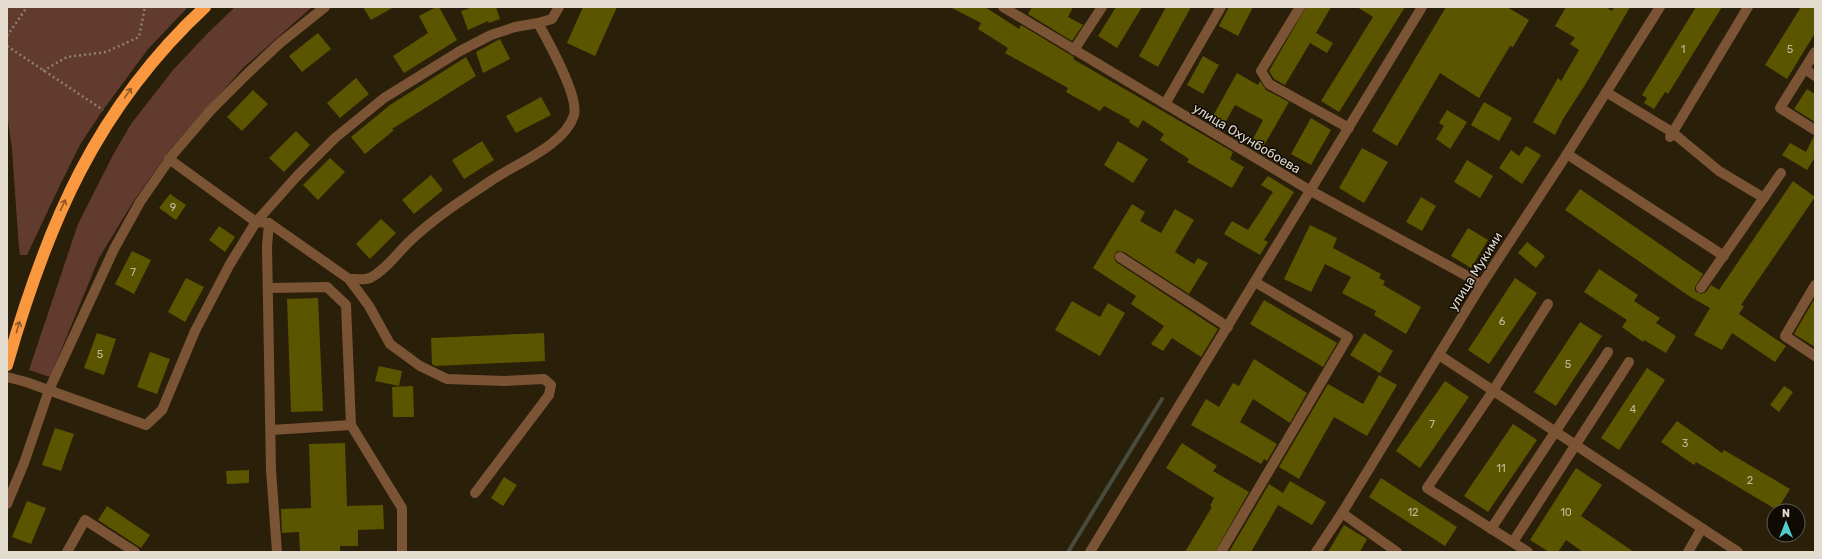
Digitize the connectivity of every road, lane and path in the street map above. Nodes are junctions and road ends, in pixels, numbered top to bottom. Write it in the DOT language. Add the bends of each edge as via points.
graph roads {
  1 [pos="27,7"];
  2 [pos="144,7"];
  3 [pos="205,7"];
  4 [pos="325,7"];
  5 [pos="559,7"];
  6 [pos="1003,7"];
  7 [pos="1102,7"];
  8 [pos="1221,7"];
  9 [pos="1300,7"];
  10 [pos="1422,7"];
  11 [pos="1660,7"];
  12 [pos="1748,7"];
  13 [pos="538,23"];
  14 [pos="7,36"];
  15 [pos="7,46"];
  16 [pos="1074,50"];
  17 [pos="1815,52"];
  18 [pos="1804,69"];
  19 [pos="43,71"];
  20 [pos="1815,76"];
  21 [pos="1606,92"];
  22 [pos="1165,104"];
  23 [pos="103,110"];
  24 [pos="1349,128"];
  25 [pos="1815,130"];
  26 [pos="1671,135"];
  27 [pos="1567,154"];
  28 [pos="169,159"];
  29 [pos="1781,173"];
  30 [pos="1311,191"];
  31 [pos="1764,198"];
  32 [pos="256,222"];
  33 [pos="269,223"];
  34 [pos="1724,256"];
  35 [pos="1120,257"];
  36 [pos="349,279"];
  37 [pos="1255,282"];
  38 [pos="1482,284"];
  39 [pos="1815,286"];
  40 [pos="269,288"];
  41 [pos="1701,288"];
  42 [pos="1548,304"];
  43 [pos="1228,327"];
  44 [pos="1608,352"];
  45 [pos="1439,355"];
  46 [pos="1815,356"];
  47 [pos="1629,362"];
  48 [pos="7,364"];
  49 [pos="7,377"];
  50 [pos="49,390"];
  51 [pos="1493,391"];
  52 [pos="351,425"];
  53 [pos="271,430"];
  54 [pos="1556,432"];
  55 [pos="1575,444"];
  56 [pos="475,494"];
  57 [pos="7,504"];
  58 [pos="1342,513"];
  59 [pos="1702,528"];
  60 [pos="1491,529"];
  61 [pos="1513,542"];
  62 [pos="66,552"];
  63 [pos="135,552"];
  64 [pos="277,552"];
  65 [pos="402,552"];
  66 [pos="1090,552"];
  67 [pos="1221,552"];
  68 [pos="1316,552"];
  69 [pos="1397,552"];
  70 [pos="1528,552"];
  71 [pos="1688,552"];
  72 [pos="1738,552"];
  1 -- 14 [label="path"];
  2 -- 19 [label="path" via="139,37 106,52 67,57"];
  48 -- 3 [label="highway, one-way" via="32,283 57,217 75,179 102,133 155,57"];
  4 -- 28 [label="street" via="248,72"];
  5 -- 13 [label="street" via="552,19"];
  6 -- 16 [label="street, улица Охунбобоева"];
  7 -- 16 [label="street"];
  8 -- 22 [label="street"];
  9 -- 24 [label="street" via="1260,71 1269,84"];
  10 -- 24 [label="street"];
  11 -- 21 [label="street, улица Мукими"];
  12 -- 26 [label="street"];
  13 -- 32 [label="street" via="515,26 491,35 384,98 335,138"];
  13 -- 36 [label="street" via="574,102 574,114 567,130 549,146 455,205 410,240 384,268 369,279"];
  15 -- 19 [label="path"];
  16 -- 22 [label="street, улица Охунбобоева"];
  17 -- 18 [label="street"];
  18 -- 20 [label="street"];
  18 -- 25 [label="street" via="1780,108"];
  19 -- 23 [label="path"];
  21 -- 26 [label="street"];
  21 -- 27 [label="street, улица Мукими"];
  22 -- 30 [label="street, улица Охунбобоева"];
  24 -- 30 [label="street"];
  26 -- 31 [label="street" via="1719,171"];
  27 -- 34 [label="street"];
  27 -- 38 [label="street, улица Мукими"];
  28 -- 32 [label="street"];
  28 -- 50 [label="street" via="140,202 114,249"];
  29 -- 31 [label="street"];
  30 -- 37 [label="street"];
  30 -- 38 [label="street, улица Охунбобоева"];
  31 -- 34 [label="street"];
  32 -- 33 [label="street"];
  32 -- 50 [label="street" via="230,264 195,332 162,410 146,425"];
  33 -- 36 [label="street"];
  33 -- 40 [label="street"];
  34 -- 41 [label="street"];
  35 -- 43 [label="street"];
  36 -- 56 [label="street" via="369,306 390,344 420,366 447,379 544,379 551,385 550,395"];
  37 -- 43 [label="street"];
  37 -- 67 [label="street" via="1348,337"];
  38 -- 45 [label="street, улица Мукими"];
  39 -- 46 [label="street" via="1784,336"];
  40 -- 52 [label="street" via="327,287 346,305"];
  40 -- 53 [label="street"];
  42 -- 51 [label="street"];
  43 -- 66 [label="street"];
  44 -- 54 [label="street"];
  45 -- 51 [label="street"];
  45 -- 58 [label="street, улица Мукими"];
  47 -- 55 [label="street"];
  49 -- 50 [label="street"];
  50 -- 57 [label="street"];
  51 -- 54 [label="street"];
  51 -- 60 [label="street" via="1427,488"];
  52 -- 53 [label="street"];
  52 -- 65 [label="street" via="402,508"];
  53 -- 64 [label="street"];
  54 -- 55 [label="street"];
  54 -- 60 [label="street"];
  55 -- 59 [label="street"];
  55 -- 61 [label="street"];
  58 -- 68 [label="street, улица Мукими"];
  58 -- 69 [label="street"];
  59 -- 71 [label="street"];
  59 -- 72 [label="street"];
  60 -- 61 [label="street"];
  61 -- 70 [label="street"];
  62 -- 63 [label="street" via="85,520"];
}
